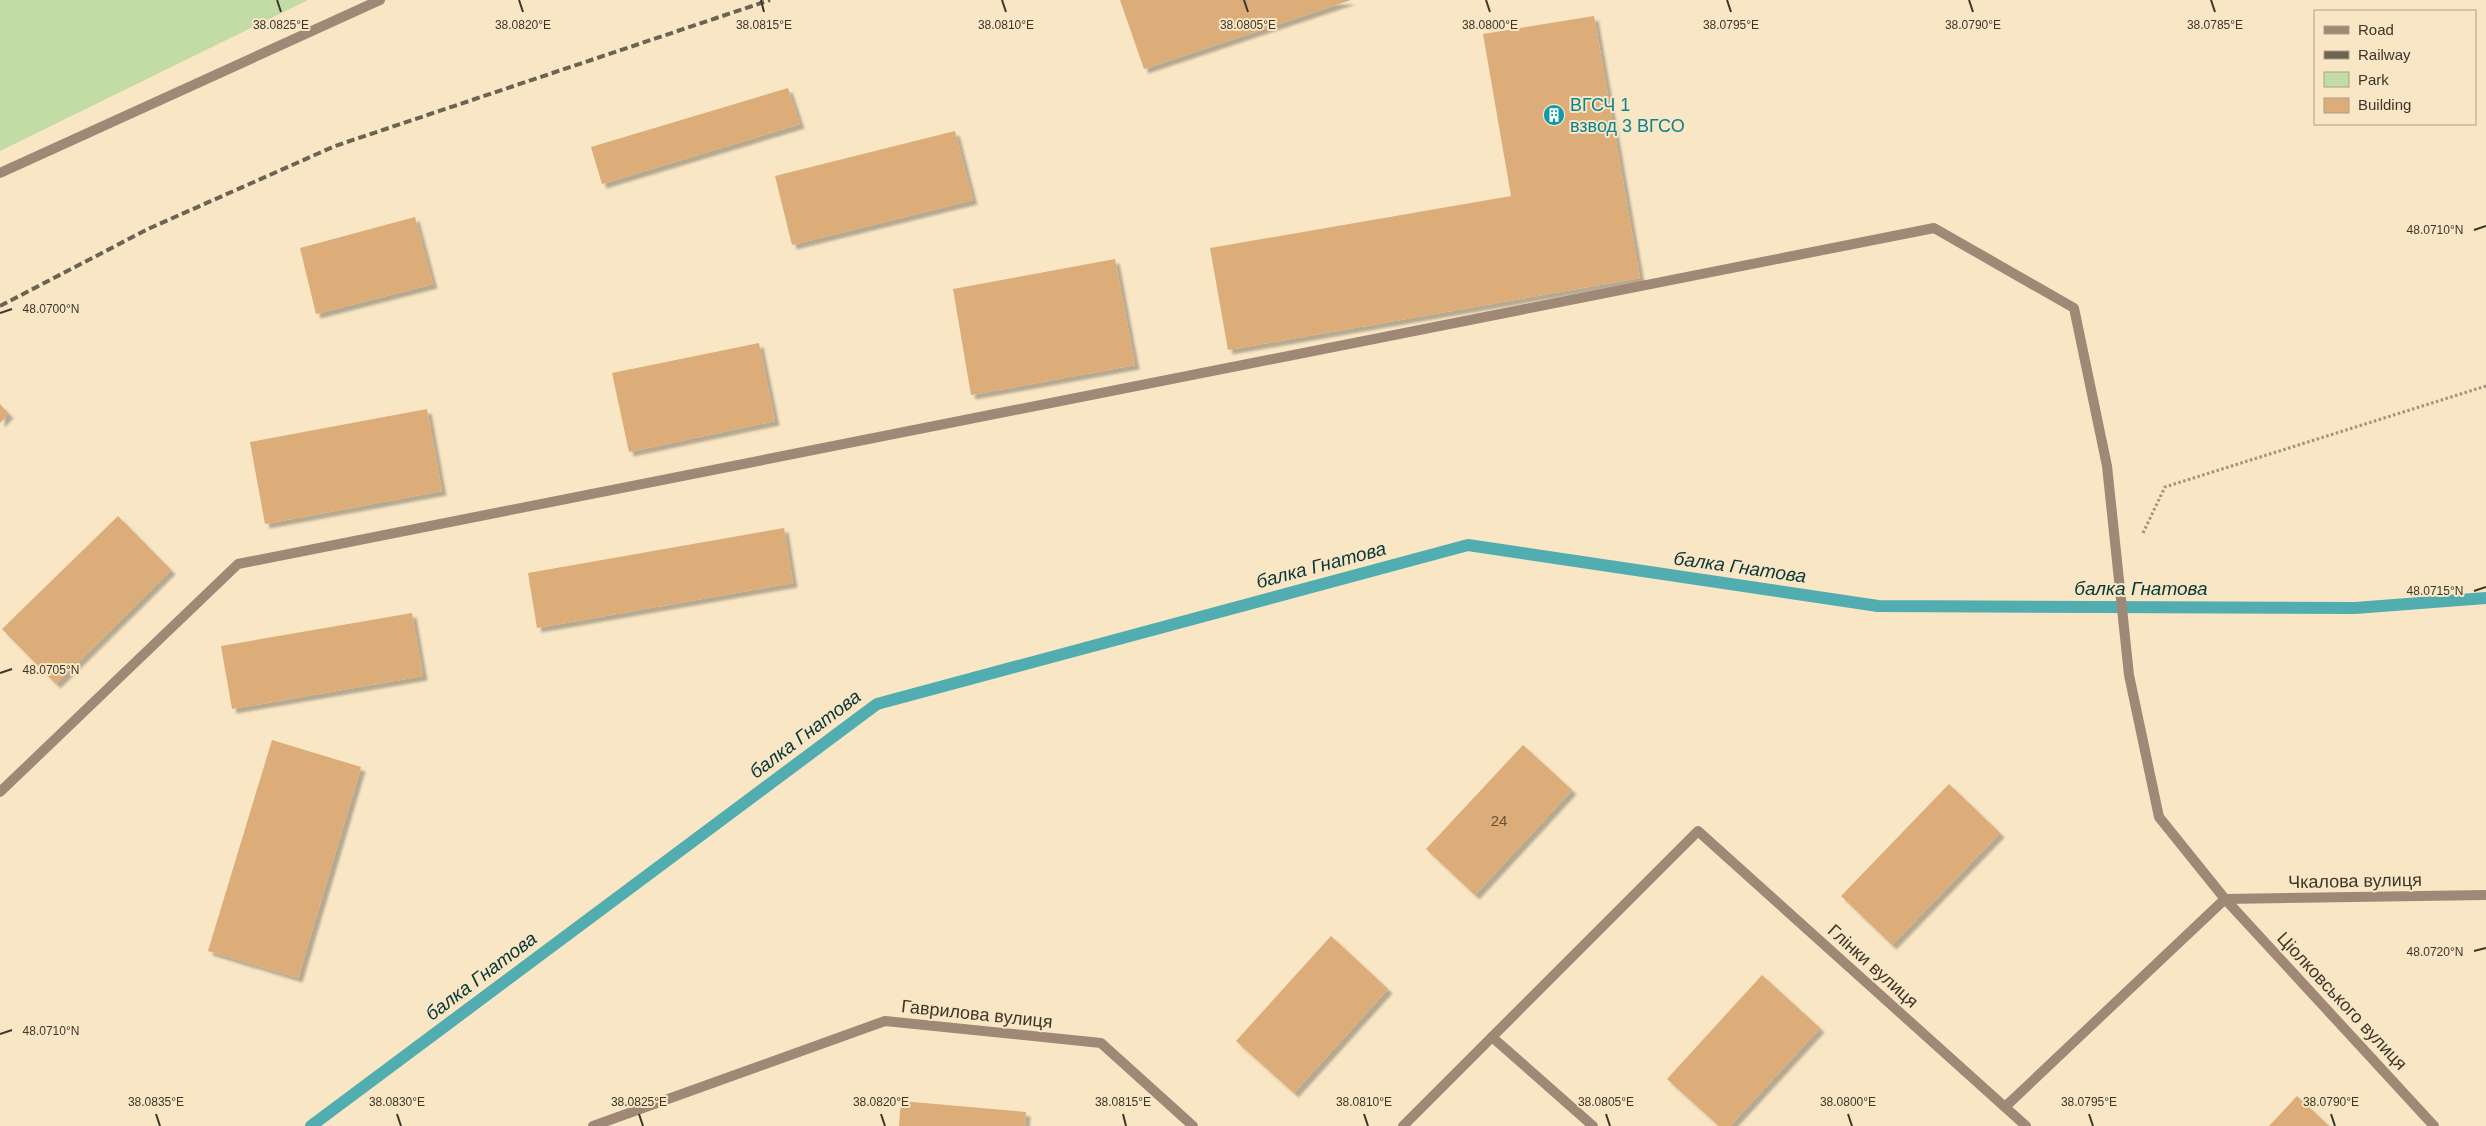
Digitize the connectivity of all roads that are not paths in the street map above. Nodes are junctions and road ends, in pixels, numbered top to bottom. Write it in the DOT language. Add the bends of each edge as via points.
graph roads {
  1 [pos="380,0"];
  2 [pos="0,173"];
  3 [pos="0,792"];
  4 [pos="2486,895"];
  5 [pos="2225,899"];
  6 [pos="1492,1037"];
  7 [pos="2006,1106"];
  8 [pos="593,1126"];
  9 [pos="1193,1126"];
  10 [pos="1403,1126"];
  11 [pos="1593,1126"];
  12 [pos="2026,1126"];
  13 [pos="2434,1126"];
  1 -- 2 [label="street"];
  3 -- 5 [label="street, Ціолковського вулиця" via="238,564 1934,228 2074,308 2107,466 2129,675 2159,817"];
  4 -- 5 [label="street, Чкалова вулиця"];
  5 -- 7 [label="street"];
  5 -- 13 [label="street, Ціолковського вулиця"];
  6 -- 7 [label="street, Глінки вулиця" via="1698,831"];
  6 -- 10 [label="street"];
  6 -- 11 [label="street"];
  7 -- 12 [label="street, Глінки вулиця"];
  8 -- 9 [label="street, Гаврилова вулиця" via="886,1021 1102,1043"];
}
